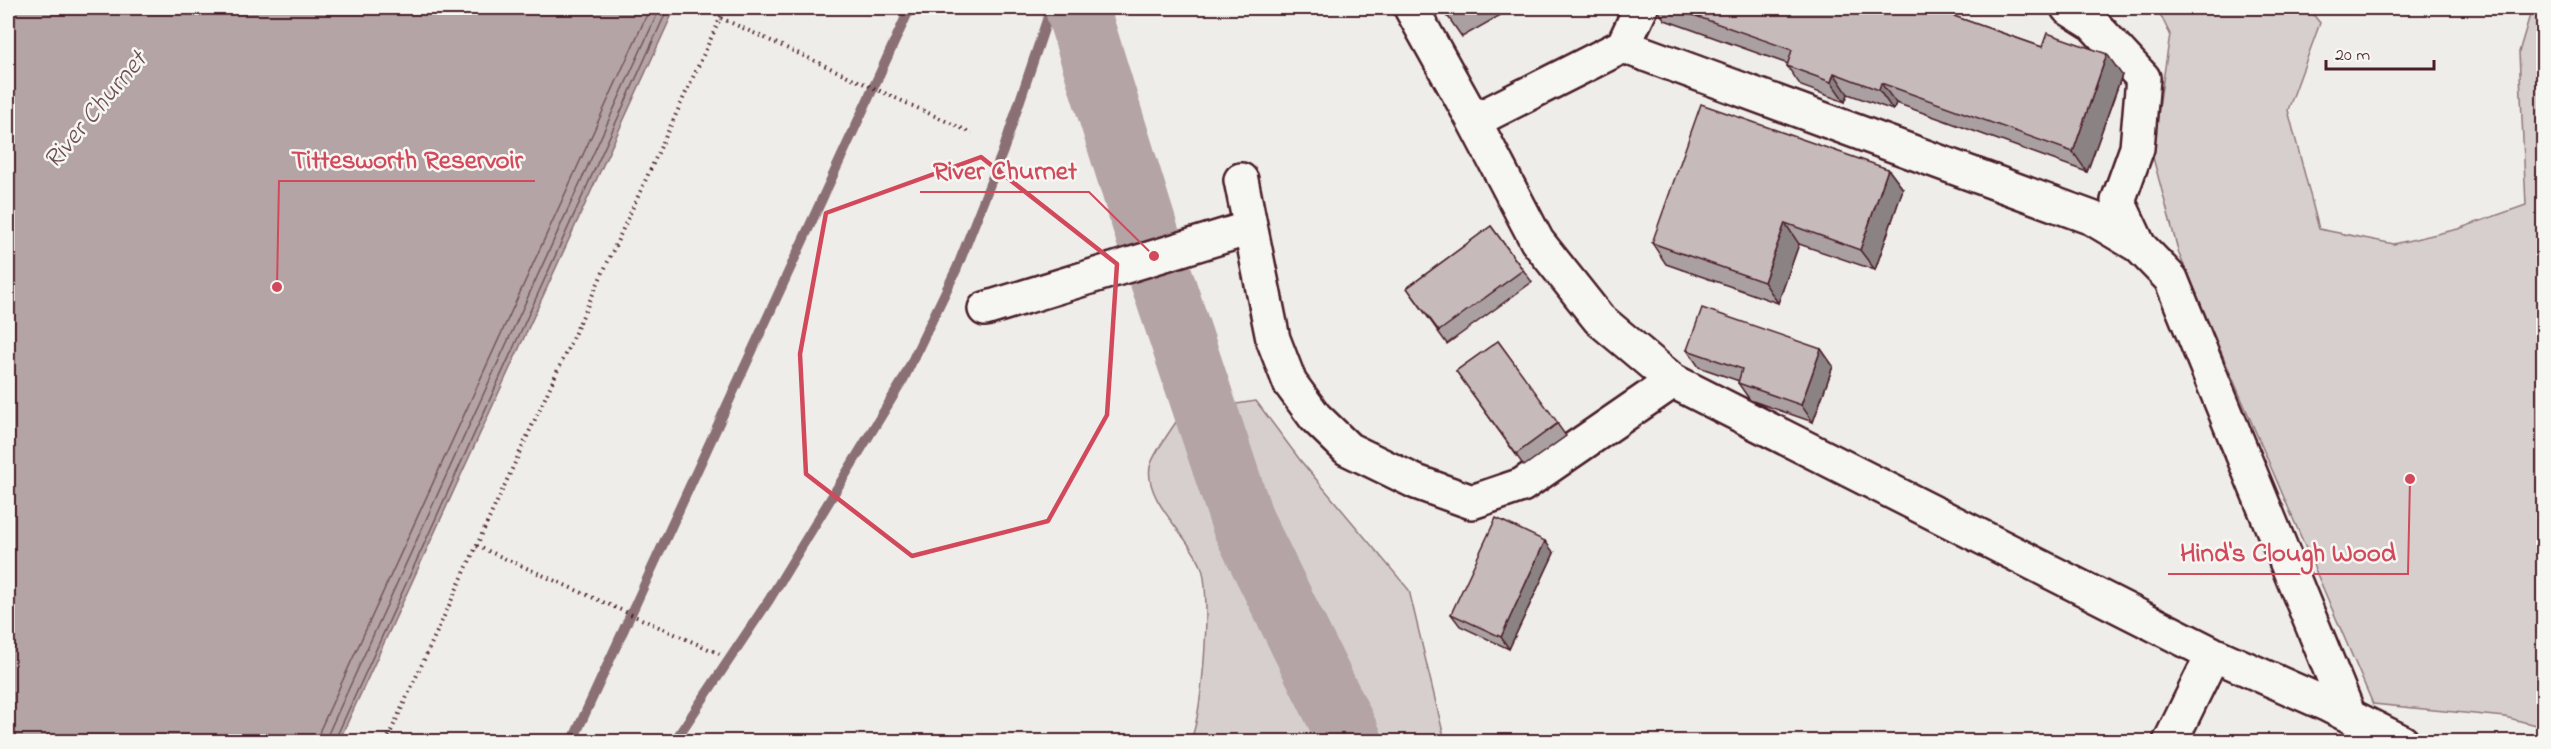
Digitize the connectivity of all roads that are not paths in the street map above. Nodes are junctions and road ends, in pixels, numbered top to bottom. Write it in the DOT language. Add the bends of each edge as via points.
graph roads {
  1 [pos="1411,8"];
  2 [pos="1641,8"];
  3 [pos="2068,8"];
  4 [pos="1623,46"];
  5 [pos="1474,121"];
  6 [pos="1241,180"];
  7 [pos="1250,228"];
  8 [pos="2139,246"];
  9 [pos="985,309"];
  10 [pos="1673,381"];
  11 [pos="2213,654"];
  12 [pos="2349,716"];
  13 [pos="2170,741"];
  14 [pos="2402,741"];
  1 -- 5 [label="lane"];
  2 -- 4 [label="lane"];
  3 -- 8 [label="lane" via="2092,23 2143,78 2136,148 2118,201"];
  4 -- 5 [label="lane"];
  4 -- 8 [label="lane" via="2092,218"];
  5 -- 10 [label="lane" via="1537,241 1599,319"];
  6 -- 7 [label="lane"];
  7 -- 9 [label="lane"];
  7 -- 10 [label="lane" via="1273,339 1290,383 1315,417 1348,450 1416,482 1472,502 1522,484"];
  8 -- 12 [label="lane" via="2171,279"];
  10 -- 11 [label="lane"];
  11 -- 12 [label="lane"];
  11 -- 13 [label="lane"];
  12 -- 14 [label="lane"];
}
